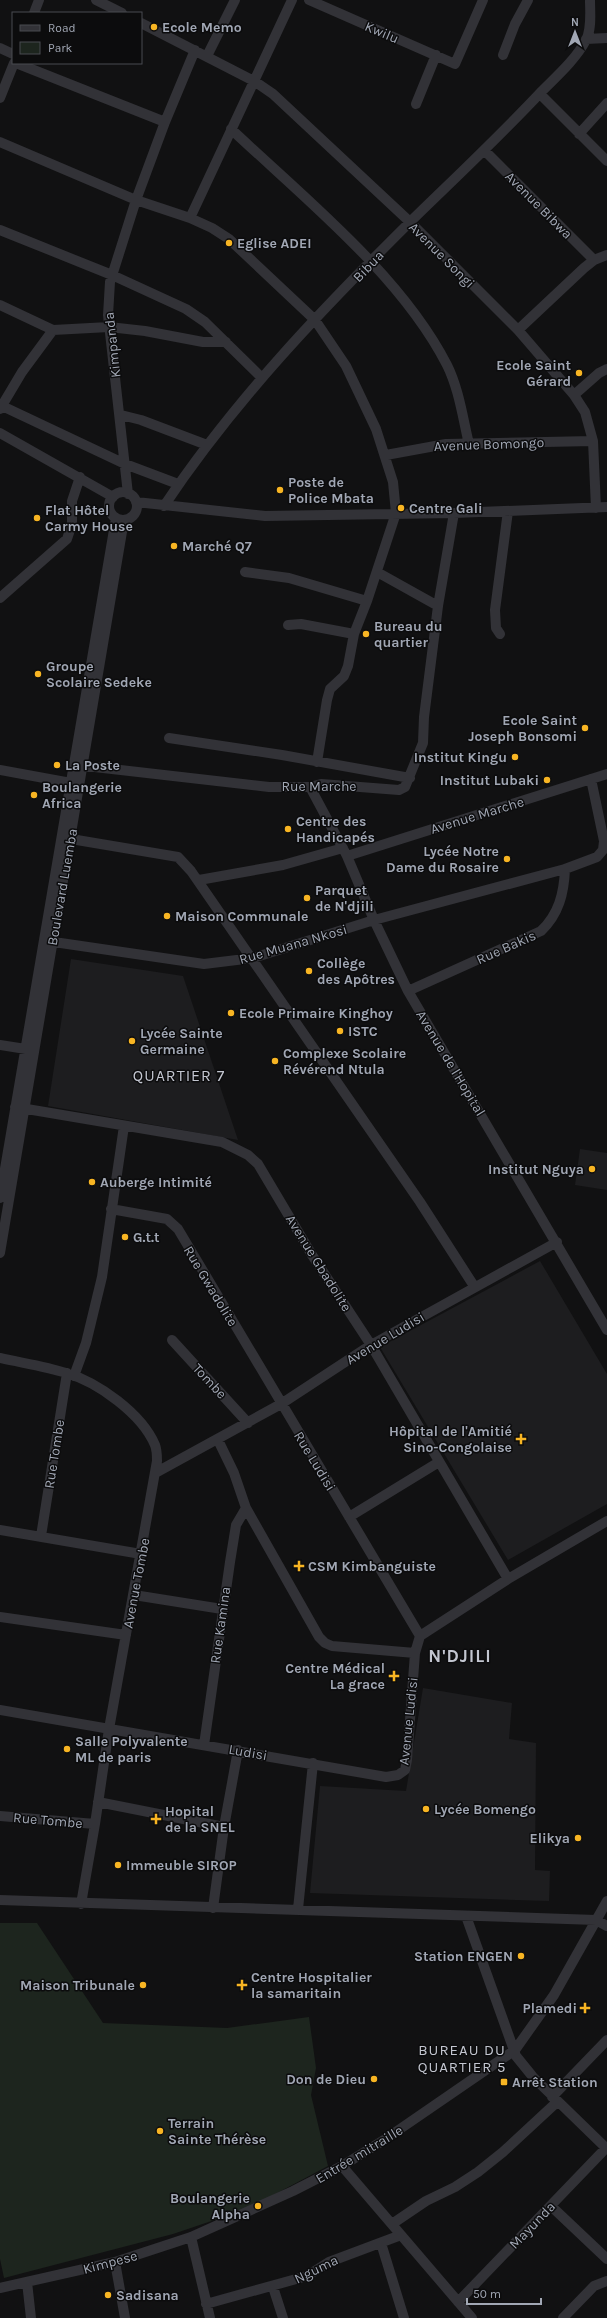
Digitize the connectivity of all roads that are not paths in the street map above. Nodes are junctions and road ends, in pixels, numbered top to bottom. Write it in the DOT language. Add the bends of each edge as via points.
graph roads {
  1 [pos="39,0"];
  2 [pos="96,0"];
  3 [pos="235,0"];
  4 [pos="292,0"];
  5 [pos="309,0"];
  6 [pos="483,0"];
  7 [pos="528,0"];
  8 [pos="590,0"];
  9 [pos="34,12"];
  10 [pos="120,12"];
  11 [pos="142,23"];
  12 [pos="607,38"];
  13 [pos="586,39"];
  14 [pos="0,48"];
  15 [pos="195,50"];
  16 [pos="12,54"];
  17 [pos="436,55"];
  18 [pos="503,55"];
  19 [pos="207,56"];
  20 [pos="15,64"];
  21 [pos="18,64"];
  22 [pos="254,81"];
  23 [pos="540,94"];
  24 [pos="0,98"];
  25 [pos="607,103"];
  26 [pos="416,104"];
  27 [pos="165,122"];
  28 [pos="231,129"];
  29 [pos="579,134"];
  30 [pos="0,142"];
  31 [pos="485,151"];
  32 [pos="607,161"];
  33 [pos="136,200"];
  34 [pos="190,218"];
  35 [pos="410,222"];
  36 [pos="0,230"];
  37 [pos="607,255"];
  38 [pos="594,260"];
  39 [pos="372,262"];
  40 [pos="112,275"];
  41 [pos="0,305"];
  42 [pos="315,320"];
  43 [pos="109,327"];
  44 [pos="53,330"];
  45 [pos="518,330"];
  46 [pos="226,342"];
  47 [pos="607,368"];
  48 [pos="261,377"];
  49 [pos="574,395"];
  50 [pos="1,407"];
  51 [pos="121,415"];
  52 [pos="0,433"];
  53 [pos="593,441"];
  54 [pos="469,444"];
  55 [pos="207,445"];
  56 [pos="386,455"];
  57 [pos="126,464"];
  58 [pos="80,478"];
  59 [pos="178,484"];
  60 [pos="128,494"];
  61 [pos="113,496"];
  62 [pos="136,502"];
  63 [pos="164,506"];
  64 [pos="607,507"];
  65 [pos="596,508"];
  66 [pos="508,511"];
  67 [pos="454,513"];
  68 [pos="396,514"];
  69 [pos="120,519"];
  70 [pos="245,572"];
  71 [pos="377,572"];
  72 [pos="0,598"];
  73 [pos="367,601"];
  74 [pos="438,606"];
  75 [pos="288,625"];
  76 [pos="354,634"];
  77 [pos="500,634"];
  78 [pos="169,738"];
  79 [pos="317,762"];
  80 [pos="79,765"];
  81 [pos="0,770"];
  82 [pos="607,774"];
  83 [pos="410,778"];
  84 [pos="591,779"];
  85 [pos="71,783"];
  86 [pos="310,787"];
  87 [pos="604,824"];
  88 [pos="67,838"];
  89 [pos="345,852"];
  90 [pos="565,869"];
  91 [pos="199,880"];
  92 [pos="374,920"];
  93 [pos="48,941"];
  94 [pos="252,958"];
  95 [pos="408,991"];
  96 [pos="0,1045"];
  97 [pos="29,1050"];
  98 [pos="20,1108"];
  99 [pos="124,1126"];
  100 [pos="0,1198"];
  101 [pos="111,1209"];
  102 [pos="557,1242"];
  103 [pos="0,1254"];
  104 [pos="474,1286"];
  105 [pos="607,1330"];
  106 [pos="172,1340"];
  107 [pos="371,1345"];
  108 [pos="0,1358"];
  109 [pos="70,1375"];
  110 [pos="281,1404"];
  111 [pos="248,1422"];
  112 [pos="218,1440"];
  113 [pos="439,1462"];
  114 [pos="157,1472"];
  115 [pos="246,1508"];
  116 [pos="349,1517"];
  117 [pos="607,1521"];
  118 [pos="0,1530"];
  119 [pos="41,1536"];
  120 [pos="141,1554"];
  121 [pos="508,1579"];
  122 [pos="134,1595"];
  123 [pos="222,1609"];
  124 [pos="0,1617"];
  125 [pos="126,1635"];
  126 [pos="420,1636"];
  127 [pos="415,1653"];
  128 [pos="0,1710"];
  129 [pos="109,1729"];
  130 [pos="204,1745"];
  131 [pos="238,1750"];
  132 [pos="313,1763"];
  133 [pos="386,1777"];
  134 [pos="98,1802"];
  135 [pos="0,1816"];
  136 [pos="95,1824"];
  137 [pos="224,1827"];
  138 [pos="0,1900"];
  139 [pos="607,1901"];
  140 [pos="81,1904"];
  141 [pos="213,1908"];
  142 [pos="298,1909"];
  143 [pos="466,1916"];
  144 [pos="596,1920"];
  145 [pos="607,1926"];
  146 [pos="607,2040"];
  147 [pos="514,2050"];
  148 [pos="555,2099"];
  149 [pos="606,2148"];
  150 [pos="342,2166"];
  151 [pos="551,2206"];
  152 [pos="392,2224"];
  153 [pos="401,2235"];
  154 [pos="192,2237"];
  155 [pos="381,2243"];
  156 [pos="607,2259"];
  157 [pos="115,2262"];
  158 [pos="607,2281"];
  159 [pos="27,2282"];
  160 [pos="273,2287"];
  161 [pos="0,2288"];
  162 [pos="458,2302"];
  163 [pos="206,2304"];
  164 [pos="31,2318"];
  165 [pos="125,2318"];
  166 [pos="210,2318"];
  167 [pos="283,2318"];
  168 [pos="404,2318"];
  169 [pos="472,2318"];
  170 [pos="564,2318"];
  1 -- 9 [label="street"];
  2 -- 10 [label="street"];
  3 -- 19 [label="street"];
  4 -- 22 [label="street"];
  5 -- 17 [label="street, Kwilu"];
  6 -- 17 [label="street, Kwilu" via="455,64"];
  7 -- 18 [label="street"];
  8 -- 13 [label="street" via="590,23"];
  11 -- 15 [label="street"];
  12 -- 13 [label="street"];
  13 -- 23 [label="street, Bibua"];
  14 -- 16 [label="street"];
  15 -- 19 [label="street"];
  15 -- 27 [label="street, Kimpanda"];
  17 -- 26 [label="street"];
  19 -- 22 [label="street"];
  20 -- 24 [label="street"];
  21 -- 27 [label="street"];
  22 -- 28 [label="street"];
  22 -- 35 [label="street, Avenue Songi" via="273,94"];
  23 -- 29 [label="street"];
  23 -- 31 [label="street, Bibua"];
  25 -- 29 [label="street"];
  27 -- 33 [label="street, Kimpanda"];
  28 -- 34 [label="street"];
  28 -- 39 [label="street"];
  29 -- 32 [label="street"];
  30 -- 33 [label="street"];
  31 -- 35 [label="street, Bibua"];
  31 -- 38 [label="street, Avenue Bibwa"];
  33 -- 34 [label="street"];
  33 -- 40 [label="street, Kimpanda"];
  34 -- 42 [label="street" via="229,239"];
  35 -- 39 [label="street, Bibua"];
  35 -- 45 [label="street, Avenue Songi"];
  36 -- 40 [label="street"];
  37 -- 38 [label="street"];
  38 -- 45 [label="street"];
  39 -- 42 [label="street, Bibua"];
  39 -- 54 [label="street" via="410,308 448,367"];
  40 -- 43 [label="street, Kimpanda" via="108,298"];
  40 -- 46 [label="street" via="186,309 205,322"];
  41 -- 44 [label="street"];
  42 -- 48 [label="street, Bibua"];
  42 -- 56 [label="street" via="346,366"];
  43 -- 44 [label="street"];
  43 -- 46 [label="street" via="203,342"];
  43 -- 51 [label="street, Kimpanda"];
  44 -- 50 [label="street" via="26,366"];
  45 -- 49 [label="street, Avenue Songi"];
  46 -- 48 [label="street"];
  47 -- 49 [label="street"];
  48 -- 55 [label="street, Bibua"];
  49 -- 53 [label="street, Avenue Songi" via="585,412"];
  50 -- 57 [label="street"];
  51 -- 55 [label="street" via="142,420"];
  51 -- 57 [label="street, Kimpanda"];
  52 -- 58 [label="street"];
  53 -- 54 [label="street, Avenue Bomongo"];
  53 -- 65 [label="street, Avenue Songi"];
  54 -- 56 [label="street, Avenue Bomongo" via="446,444"];
  55 -- 59 [label="street, Bibua"];
  56 -- 68 [label="street" via="393,482"];
  57 -- 59 [label="street"];
  57 -- 60 [label="street, Kimpanda"];
  58 -- 61 [label="street"];
  58 -- 72 [label="street" via="72,501 72,524 67,539"];
  59 -- 63 [label="street, Bibua"];
  60 -- 61 [label="street" via="120,493"];
  60 -- 62 [label="street"];
  61 -- 69 [label="street" via="109,506 111,513"];
  62 -- 63 [label="street"];
  62 -- 69 [label="street" via="134,514"];
  63 -- 68 [label="street" via="265,516"];
  64 -- 65 [label="street"];
  65 -- 66 [label="street"];
  66 -- 67 [label="street"];
  66 -- 77 [label="street" via="495,610 496,628"];
  67 -- 68 [label="street"];
  67 -- 74 [label="street, Rue Marche"];
  68 -- 71 [label="street"];
  69 -- 80 [label="street, Boulevard Luemba"];
  70 -- 73 [label="street" via="289,578"];
  71 -- 73 [label="street"];
  71 -- 74 [label="street"];
  73 -- 76 [label="street"];
  74 -- 83 [label="street, Rue Marche" via="423,743"];
  75 -- 76 [label="street" via="300,624"];
  76 -- 79 [label="street" via="344,676 330,689"];
  78 -- 79 [label="street"];
  79 -- 83 [label="street"];
  80 -- 85 [label="street, Boulevard Luemba"];
  80 -- 86 [label="street, Rue Marche" via="269,786"];
  80 -- 88 [label="street, Boulevard Luemba"];
  81 -- 85 [label="street"];
  82 -- 84 [label="street, Avenue Marche"];
  83 -- 86 [label="street, Rue Marche" via="405,787 399,790 342,784"];
  84 -- 87 [label="street, Rue Muana Nkosi"];
  84 -- 89 [label="street, Avenue Marche"];
  85 -- 88 [label="street, Boulevard Luemba"];
  86 -- 89 [label="street, Avenue de l'Hopital"];
  87 -- 90 [label="street, Rue Muana Nkosi" via="603,850 597,857"];
  88 -- 91 [label="street" via="178,857"];
  88 -- 93 [label="street, Boulevard Luemba"];
  89 -- 91 [label="street, Avenue Marche"];
  89 -- 92 [label="street, Avenue de l'Hopital"];
  90 -- 92 [label="street, Rue Muana Nkosi"];
  90 -- 95 [label="street, Rue Bakis" via="564,888 558,907 541,931"];
  91 -- 94 [label="street"];
  92 -- 94 [label="street, Rue Muana Nkosi"];
  92 -- 95 [label="street, Avenue de l'Hopital"];
  93 -- 94 [label="street, Rue Muana Nkosi" via="204,964"];
  93 -- 97 [label="street, Boulevard Luemba"];
  94 -- 104 [label="street" via="424,1208"];
  95 -- 102 [label="street, Avenue de l'Hopital"];
  96 -- 97 [label="street"];
  97 -- 98 [label="street, Boulevard Luemba"];
  98 -- 99 [label="street, Avenue Gbadolite"];
  98 -- 100 [label="street, Boulevard Luemba"];
  98 -- 103 [label="street, Boulevard Luemba"];
  99 -- 101 [label="street"];
  99 -- 107 [label="street, Avenue Gbadolite" via="222,1142 248,1155 258,1164"];
  101 -- 109 [label="street" via="102,1277 86,1343"];
  101 -- 110 [label="street, Rue Gwadolite" via="162,1218 173,1223"];
  102 -- 104 [label="street, Avenue Ludisi"];
  102 -- 105 [label="street, Avenue de l'Hopital"];
  104 -- 107 [label="street, Avenue Ludisi"];
  106 -- 111 [label="street, Tombe"];
  107 -- 110 [label="street, Avenue Ludisi"];
  107 -- 113 [label="street, Avenue Gbadolite"];
  108 -- 109 [label="street, Avenue Tombe"];
  109 -- 114 [label="street, Avenue Tombe" via="109,1394 130,1411 155,1446"];
  109 -- 119 [label="street, Rue Tombe"];
  110 -- 111 [label="street, Avenue Ludisi"];
  110 -- 116 [label="street, Rue Ludisi"];
  111 -- 112 [label="street, Avenue Ludisi"];
  112 -- 114 [label="street, Avenue Ludisi"];
  112 -- 115 [label="street" via="234,1473"];
  113 -- 116 [label="street"];
  113 -- 121 [label="street, Avenue Gbadolite"];
  114 -- 120 [label="street, Avenue Tombe"];
  115 -- 123 [label="street, Rue Kamina" via="236,1525"];
  115 -- 127 [label="street" via="319,1637 325,1643 332,1646"];
  116 -- 126 [label="street, Rue Ludisi"];
  117 -- 121 [label="street"];
  118 -- 119 [label="street"];
  119 -- 120 [label="street"];
  120 -- 122 [label="street, Avenue Tombe"];
  121 -- 126 [label="street"];
  122 -- 123 [label="street"];
  122 -- 125 [label="street, Avenue Tombe"];
  123 -- 130 [label="street, Rue Kamina"];
  124 -- 125 [label="street"];
  125 -- 129 [label="street, Avenue Tombe"];
  126 -- 127 [label="street, Avenue Ludisi"];
  127 -- 133 [label="street, Avenue Ludisi" via="405,1770 398,1775"];
  128 -- 129 [label="street"];
  129 -- 130 [label="street, Ludisi"];
  129 -- 134 [label="street, Avenue Tombe"];
  130 -- 131 [label="street, Ludisi"];
  131 -- 132 [label="street, Ludisi"];
  131 -- 137 [label="street"];
  132 -- 133 [label="street, Ludisi"];
  132 -- 142 [label="street"];
  134 -- 136 [label="street, Avenue Tombe"];
  134 -- 137 [label="street"];
  135 -- 136 [label="street, Rue Tombe"];
  136 -- 140 [label="street, Avenue Tombe"];
  137 -- 141 [label="street"];
  138 -- 140 [label="street"];
  139 -- 144 [label="street, Entrée mitraille"];
  140 -- 141 [label="street"];
  141 -- 142 [label="street"];
  142 -- 143 [label="street"];
  143 -- 144 [label="street"];
  143 -- 147 [label="street"];
  144 -- 145 [label="street"];
  144 -- 147 [label="street, Entrée mitraille" via="554,1995"];
  146 -- 148 [label="street"];
  147 -- 148 [label="street" via="526,2070"];
  147 -- 150 [label="street, Entrée mitraille" via="431,2109"];
  148 -- 149 [label="street"];
  148 -- 152 [label="street" via="504,2152 478,2172 426,2201"];
  149 -- 151 [label="street, Mayunda"];
  150 -- 152 [label="street"];
  150 -- 154 [label="street, Entrée mitraille" via="242,2217"];
  151 -- 156 [label="street"];
  151 -- 162 [label="street, Mayunda"];
  152 -- 153 [label="street"];
  153 -- 155 [label="street, Nguma"];
  153 -- 162 [label="street"];
  154 -- 157 [label="street, Kimpese"];
  154 -- 163 [label="street"];
  155 -- 160 [label="street, Nguma" via="329,2262 307,2276"];
  155 -- 168 [label="street"];
  157 -- 159 [label="street, Kimpese"];
  157 -- 165 [label="street"];
  158 -- 170 [label="street" via="594,2286"];
  159 -- 161 [label="street, Kimpese"];
  159 -- 164 [label="street"];
  160 -- 163 [label="street, Nguma"];
  160 -- 167 [label="street"];
  162 -- 169 [label="street"];
  163 -- 166 [label="street"];
}
